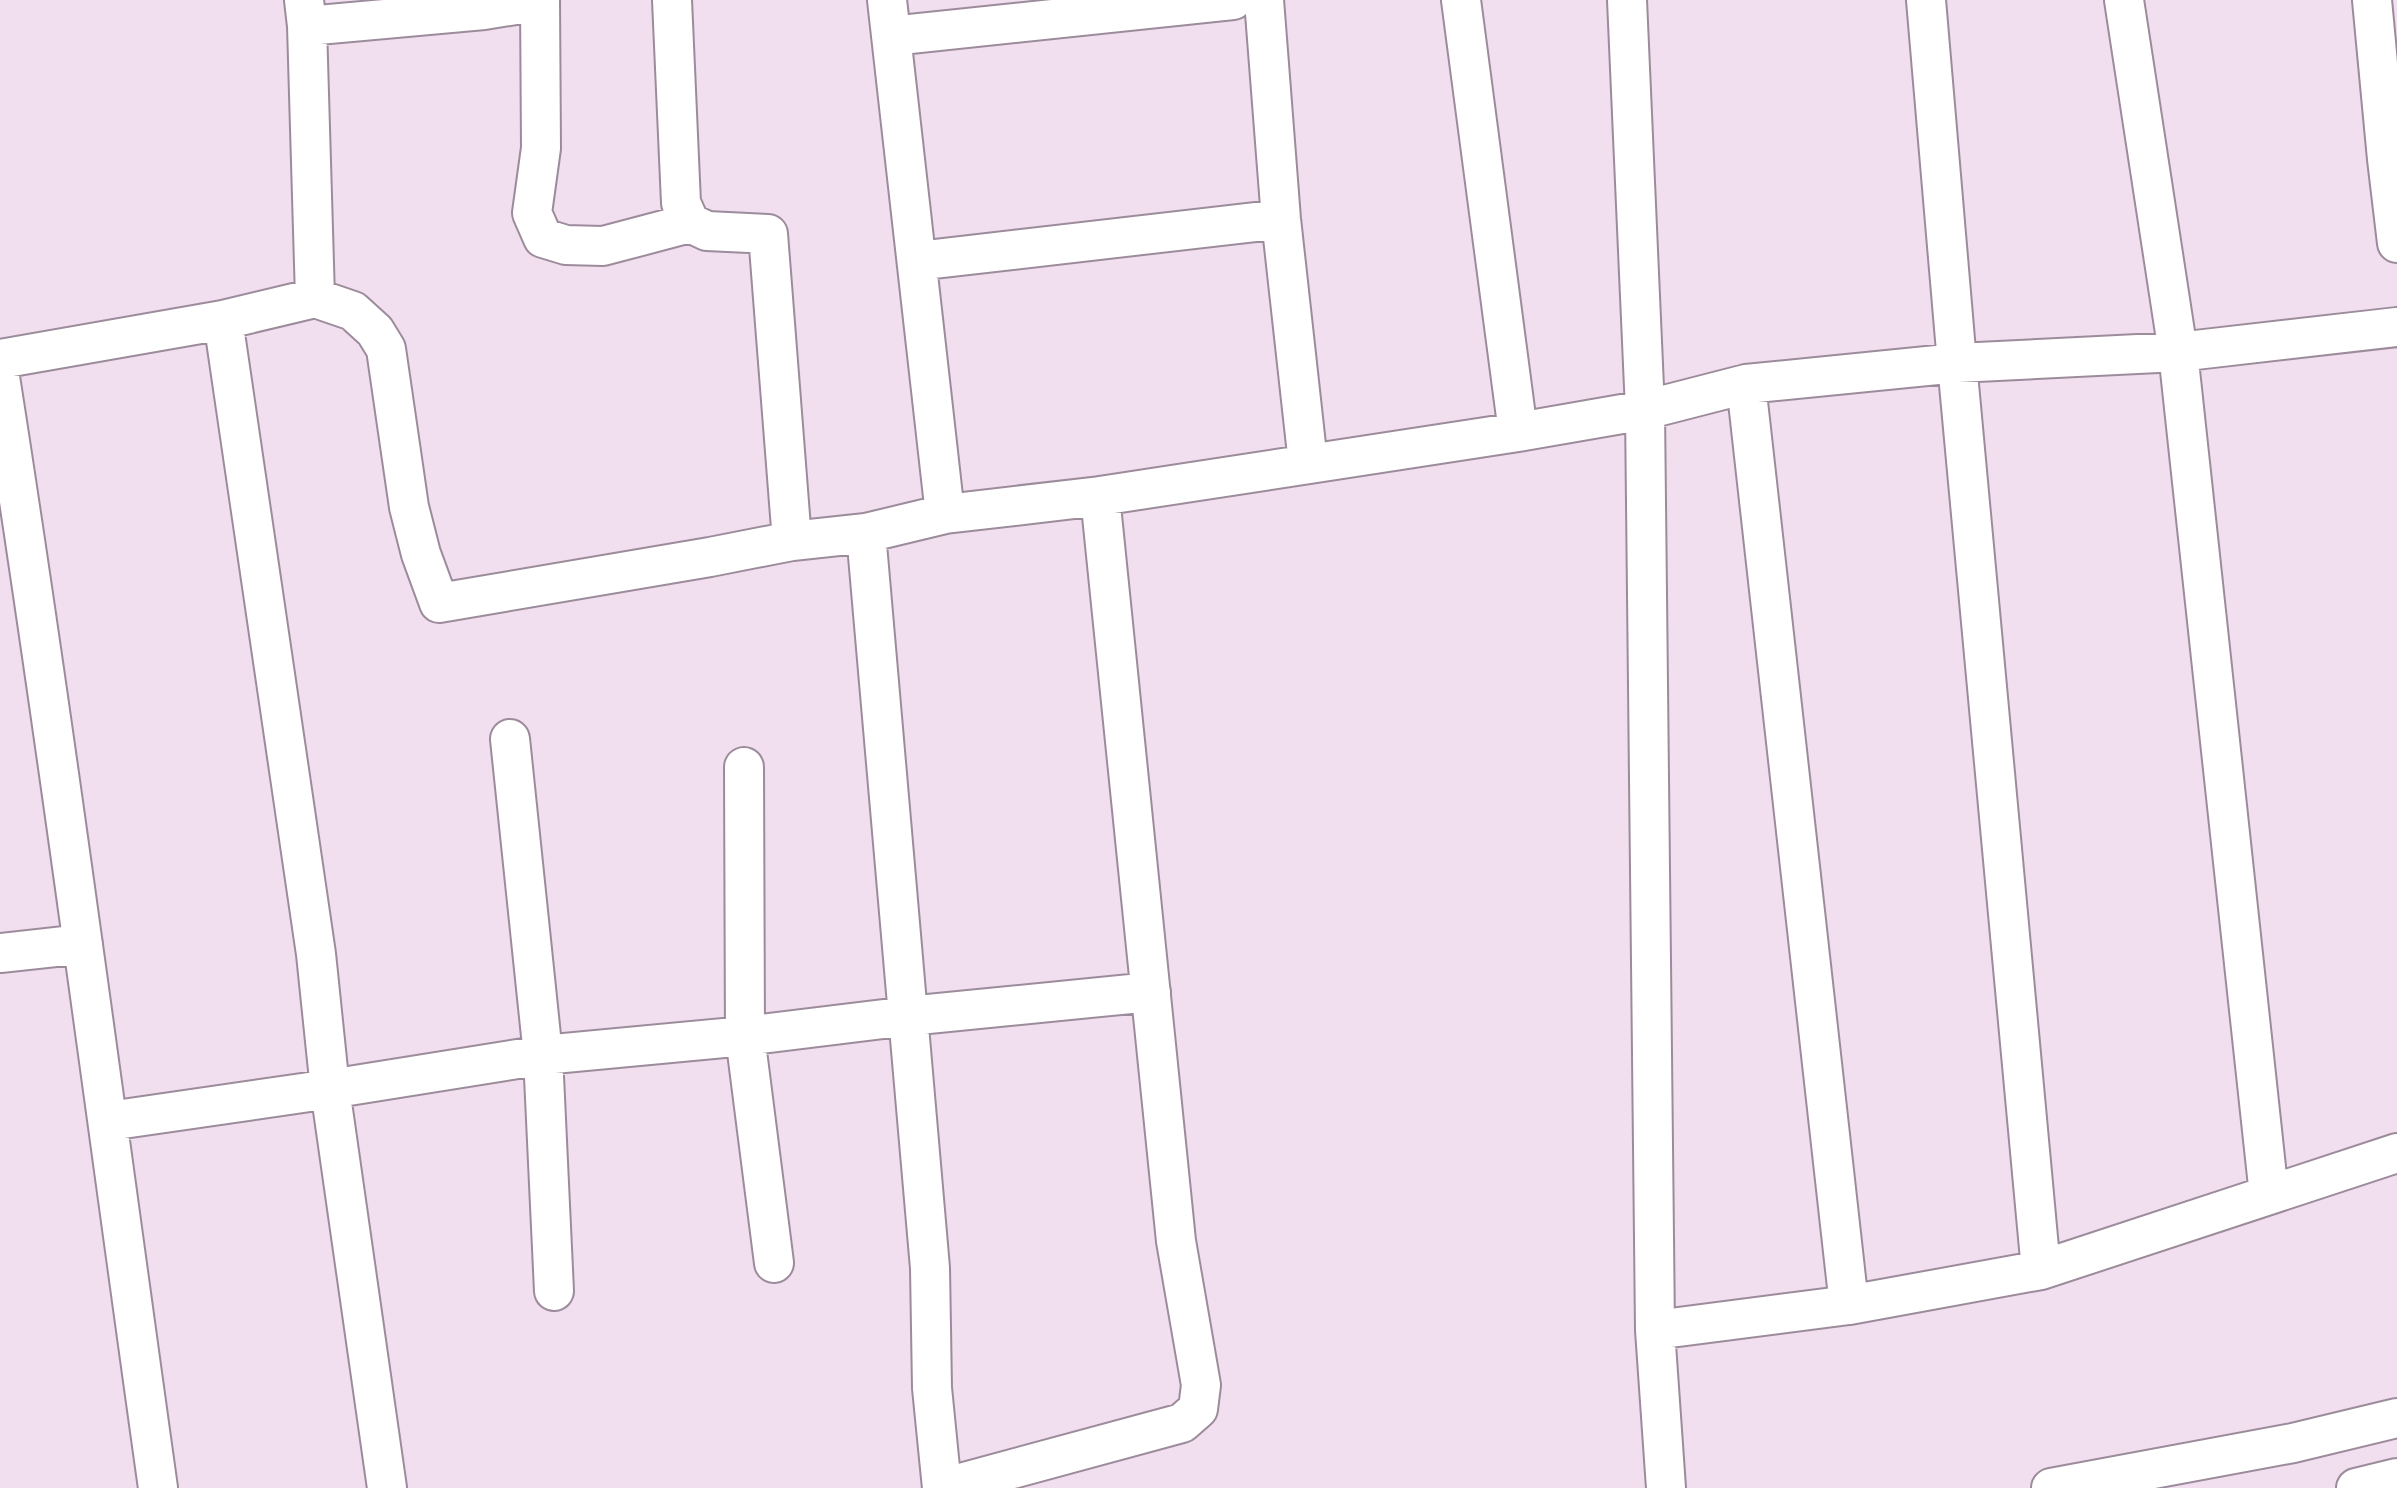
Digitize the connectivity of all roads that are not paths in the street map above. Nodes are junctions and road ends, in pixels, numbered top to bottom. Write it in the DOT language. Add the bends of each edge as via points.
graph roads {
  1 [pos="540,0"];
  2 [pos="672,0"];
  3 [pos="1233,0"];
  4 [pos="1264,0"];
  5 [pos="1461,0"];
  6 [pos="1627,0"];
  7 [pos="1926,0"];
  8 [pos="2124,0"];
  9 [pos="2372,0"];
  10 [pos="305,13"];
  11 [pos="889,18"];
  12 [pos="2392,158"];
  13 [pos="1282,219"];
  14 [pos="690,223"];
  15 [pos="2397,243"];
  16 [pos="916,261"];
  17 [pos="315,298"];
  18 [pos="223,320"];
  19 [pos="2397,327"];
  20 [pos="2178,352"];
  21 [pos="0,359"];
  22 [pos="1957,363"];
  23 [pos="0,377"];
  24 [pos="1746,384"];
  25 [pos="1645,410"];
  26 [pos="1518,432"];
  27 [pos="1308,463"];
  28 [pos="1100,496"];
  29 [pos="944,514"];
  30 [pos="866,533"];
  31 [pos="792,541"];
  32 [pos="510,739"];
  33 [pos="744,767"];
  34 [pos="83,944"];
  35 [pos="0,953"];
  36 [pos="1151,992"];
  37 [pos="908,1016"];
  38 [pos="745,1036"];
  39 [pos="543,1055"];
  40 [pos="330,1089"];
  41 [pos="109,1121"];
  42 [pos="2397,1153"];
  43 [pos="2269,1195"];
  44 [pos="774,1263"];
  45 [pos="2041,1270"];
  46 [pos="554,1292"];
  47 [pos="1849,1305"];
  48 [pos="1656,1330"];
  49 [pos="2397,1418"];
  50 [pos="2397,1478"];
  51 [pos="158,1488"];
  52 [pos="387,1488"];
  53 [pos="942,1488"];
  54 [pos="1665,1488"];
  55 [pos="2051,1488"];
  56 [pos="2356,1488"];
  1 -- 10 [label="street" via="484,10"];
  1 -- 14 [label="street" via="541,148 532,213 543,238 566,245 603,246"];
  2 -- 14 [label="street" via="681,203"];
  3 -- 11 [label="street"];
  4 -- 13 [label="street"];
  5 -- 26 [label="street"];
  6 -- 25 [label="street"];
  7 -- 22 [label="street"];
  8 -- 20 [label="street"];
  9 -- 12 [label="street"];
  10 -- 17 [label="street"];
  11 -- 16 [label="street"];
  12 -- 15 [label="street"];
  13 -- 16 [label="street"];
  13 -- 27 [label="street"];
  14 -- 31 [label="street" via="707,231 768,234"];
  16 -- 29 [label="street"];
  17 -- 18 [label="street"];
  17 -- 31 [label="street" via="353,311 386,349 409,507 439,603"];
  18 -- 21 [label="street"];
  18 -- 40 [label="street" via="316,954"];
  19 -- 20 [label="street"];
  20 -- 22 [label="street"];
  20 -- 43 [label="street"];
  22 -- 24 [label="street"];
  22 -- 45 [label="street"];
  23 -- 34 [label="street"];
  24 -- 25 [label="street"];
  24 -- 47 [label="street"];
  25 -- 26 [label="street"];
  25 -- 48 [label="street"];
  26 -- 27 [label="street"];
  27 -- 28 [label="street"];
  28 -- 29 [label="street"];
  28 -- 36 [label="street"];
  29 -- 30 [label="street"];
  30 -- 31 [label="street"];
  30 -- 37 [label="street"];
  32 -- 39 [label="street"];
  33 -- 38 [label="street"];
  34 -- 35 [label="street"];
  34 -- 41 [label="street"];
  36 -- 37 [label="street"];
  36 -- 53 [label="street" via="1176,1241 1201,1385 1198,1409 1182,1423"];
  37 -- 38 [label="street"];
  37 -- 53 [label="street" via="930,1268 932,1388"];
  38 -- 39 [label="street"];
  38 -- 44 [label="street"];
  39 -- 40 [label="street"];
  39 -- 46 [label="street"];
  40 -- 41 [label="street"];
  40 -- 52 [label="street"];
  41 -- 51 [label="street"];
  42 -- 43 [label="street"];
  43 -- 45 [label="street"];
  45 -- 47 [label="street"];
  47 -- 48 [label="street"];
  48 -- 54 [label="street"];
  49 -- 55 [label="street" via="2293,1443"];
  50 -- 56 [label="street"];
}
